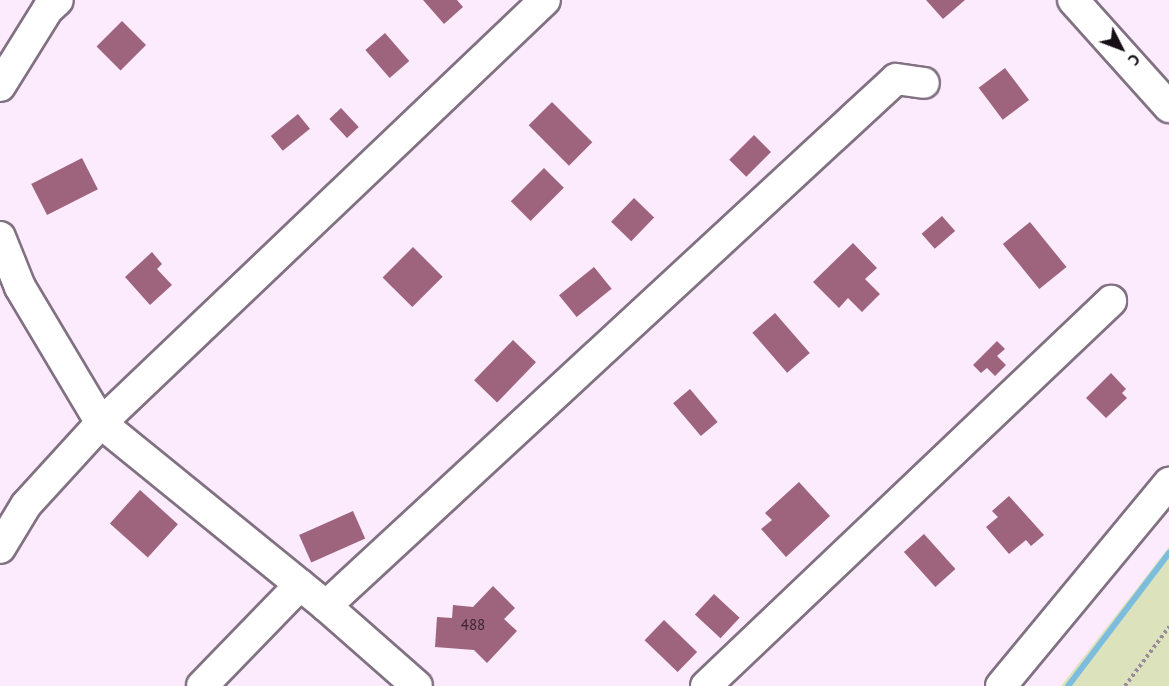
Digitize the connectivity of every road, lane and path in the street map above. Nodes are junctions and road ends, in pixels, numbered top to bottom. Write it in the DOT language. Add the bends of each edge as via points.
graph roads {
  1 [pos="58,0"];
  2 [pos="545,0"];
  3 [pos="1073,0"];
  4 [pos="924,83"];
  5 [pos="0,86"];
  6 [pos="1169,107"];
  7 [pos="0,237"];
  8 [pos="1111,301"];
  9 [pos="101,423"];
  10 [pos="1169,483"];
  11 [pos="0,548"];
  12 [pos="300,585"];
  13 [pos="326,606"];
  14 [pos="1169,627"];
  15 [pos="202,686"];
  16 [pos="417,686"];
  17 [pos="706,686"];
  18 [pos="1000,686"];
  19 [pos="1125,686"];
  1 -- 5 [label="street" via="48,9"];
  2 -- 9 [label="street"];
  3 -- 6 [label="street"];
  4 -- 13 [label="street" via="896,79"];
  7 -- 9 [label="street" via="20,287"];
  8 -- 17 [label="street"];
  9 -- 11 [label="street" via="26,505"];
  9 -- 12 [label="street"];
  10 -- 18 [label="street"];
  12 -- 13 [label="street"];
  12 -- 15 [label="street"];
  13 -- 16 [label="street"];
  14 -- 19 [label="path"];
}
